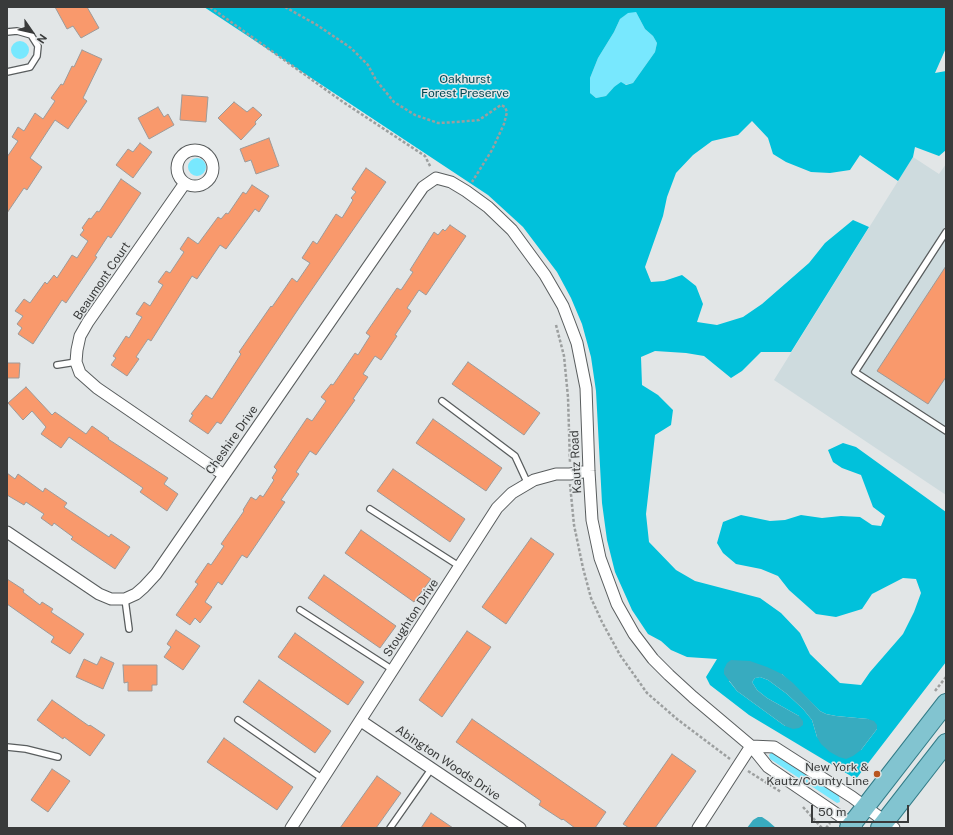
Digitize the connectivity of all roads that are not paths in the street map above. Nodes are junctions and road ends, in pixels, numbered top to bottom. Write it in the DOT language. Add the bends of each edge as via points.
graph roads {
  1 [pos="7,32"];
  2 [pos="7,72"];
  3 [pos="436,178"];
  4 [pos="185,183"];
  5 [pos="946,232"];
  6 [pos="76,362"];
  7 [pos="58,365"];
  8 [pos="442,401"];
  9 [pos="946,431"];
  10 [pos="588,471"];
  11 [pos="224,475"];
  12 [pos="528,484"];
  13 [pos="370,509"];
  14 [pos="7,532"];
  15 [pos="459,566"];
  16 [pos="125,599"];
  17 [pos="300,610"];
  18 [pos="130,629"];
  19 [pos="393,670"];
  20 [pos="946,703"];
  21 [pos="238,720"];
  22 [pos="361,720"];
  23 [pos="946,743"];
  24 [pos="751,746"];
  25 [pos="7,747"];
  26 [pos="58,757"];
  27 [pos="432,768"];
  28 [pos="323,779"];
  29 [pos="866,807"];
  30 [pos="886,826"];
  31 [pos="853,827"];
  32 [pos="291,828"];
  33 [pos="390,828"];
  34 [pos="520,828"];
  35 [pos="698,828"];
  1 -- 2 [label="lane" via="16,31 31,35 38,46 37,56 30,67"];
  3 -- 10 [label="street, Kautz Road" via="466,190 512,230 545,275 563,306 577,343 586,388"];
  3 -- 11 [label="street, Cheshire Drive" via="423,187"];
  4 -- 6 [label="street, Beaumont Court" via="88,322 80,336"];
  5 -- 9 [label="lane" via="855,372"];
  6 -- 7 [label="lane"];
  6 -- 11 [label="street" via="80,373 97,388"];
  8 -- 12 [label="lane" via="515,456"];
  10 -- 12 [label="street, Stoughton Drive" via="556,474"];
  10 -- 24 [label="street, Kautz Road" via="592,520 600,558 617,604 634,634 669,675"];
  11 -- 16 [label="street, Cheshire Drive" via="156,574 136,594"];
  12 -- 15 [label="street, Stoughton Drive" via="497,508"];
  13 -- 15 [label="lane"];
  14 -- 16 [label="street" via="99,594 111,599"];
  15 -- 19 [label="street, Stoughton Drive"];
  16 -- 18 [label="lane"];
  17 -- 19 [label="lane"];
  19 -- 22 [label="street, Stoughton Drive"];
  20 -- 29 [label="main road"];
  21 -- 28 [label="lane"];
  22 -- 27 [label="street, Abington Woods Drive"];
  22 -- 28 [label="street, Stoughton Drive"];
  23 -- 30 [label="main road"];
  24 -- 29 [label="street" via="774,747"];
  24 -- 31 [label="street, Kautz Road" via="768,767"];
  24 -- 35 [label="street"];
  25 -- 26 [label="lane"];
  27 -- 33 [label="lane"];
  27 -- 34 [label="street, Abington Woods Drive"];
  28 -- 32 [label="street, Stoughton Drive"];
  29 -- 30 [label="street"];
  29 -- 31 [label="main road"];
}
